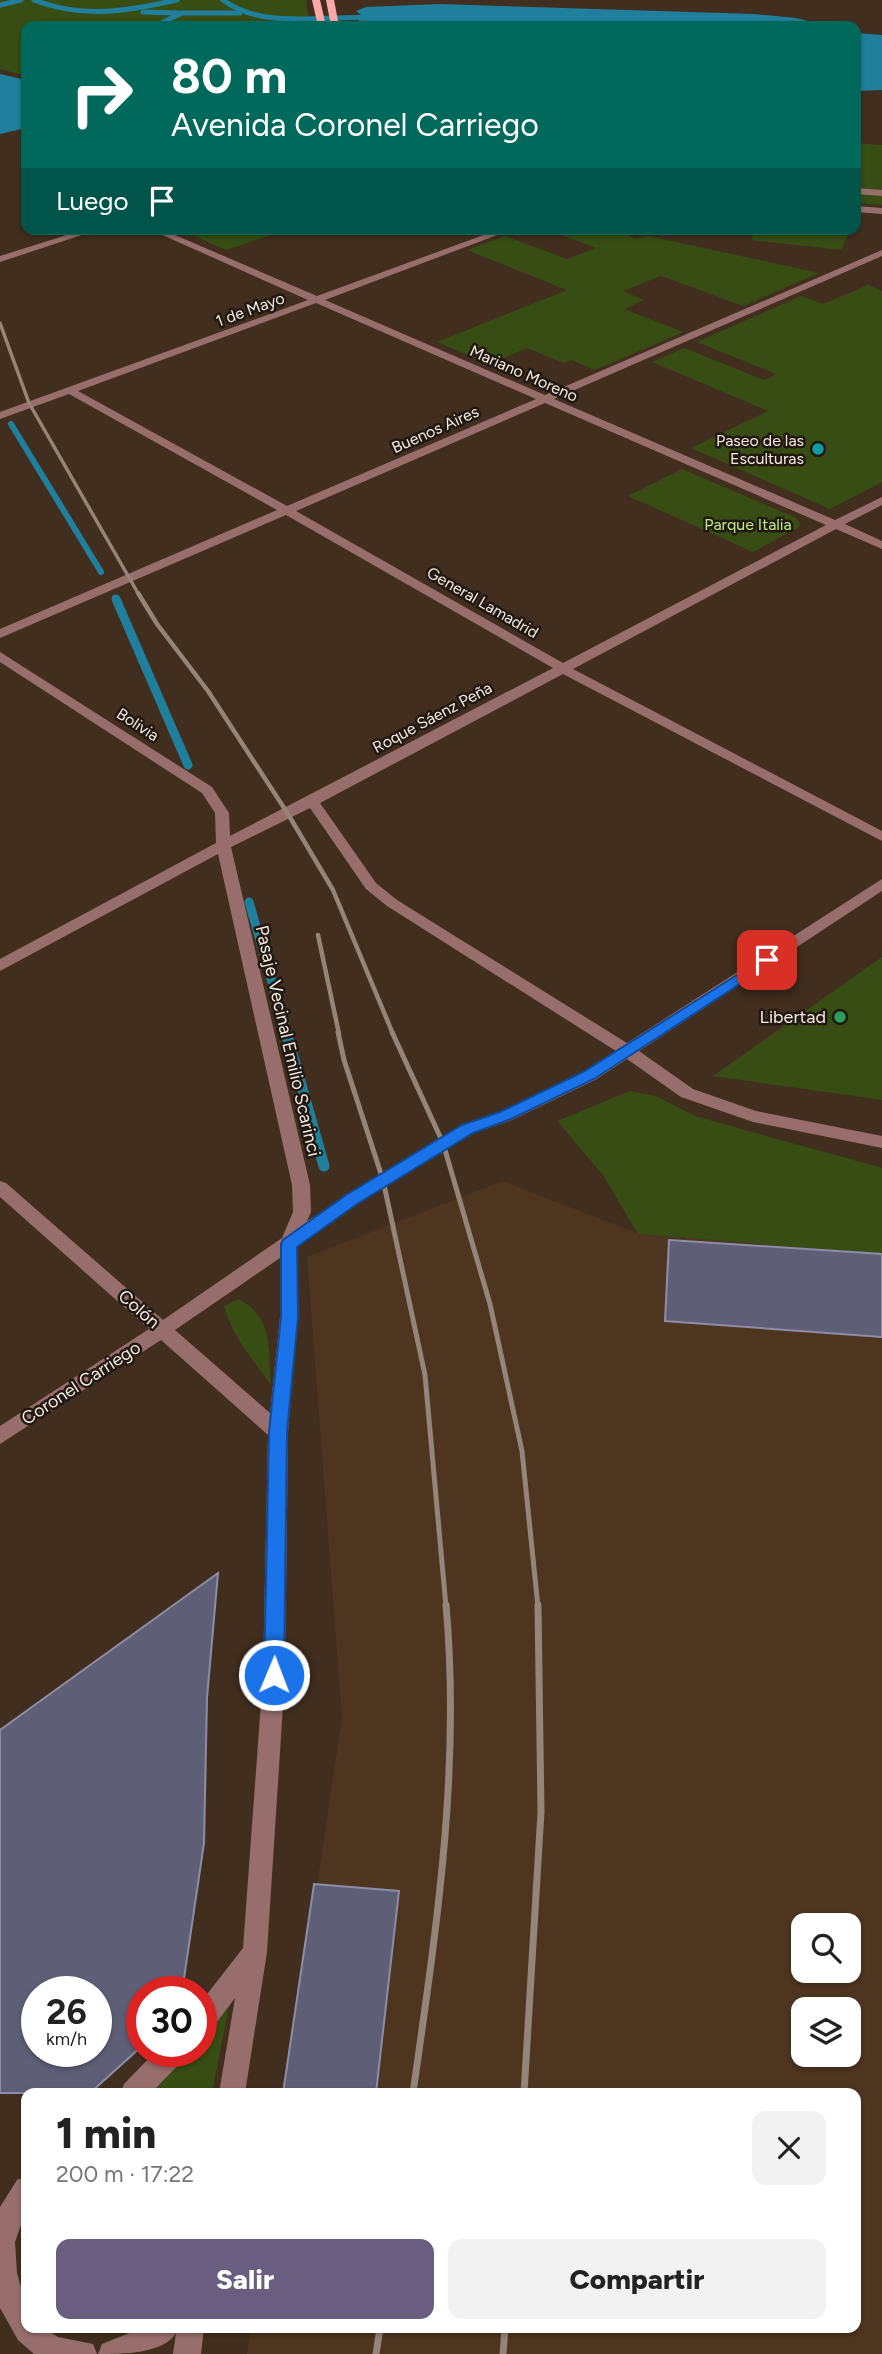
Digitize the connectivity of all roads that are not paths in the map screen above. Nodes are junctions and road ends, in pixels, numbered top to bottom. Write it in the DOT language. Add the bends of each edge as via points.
graph roads {
  1 [pos="316,0"];
  2 [pos="321,21"];
  3 [pos="861,191"];
  4 [pos="882,192"];
  5 [pos="861,209"];
  6 [pos="882,211"];
  7 [pos="77,235"];
  8 [pos="167,235"];
  9 [pos="493,235"];
  10 [pos="882,253"];
  11 [pos="0,259"];
  12 [pos="321,300"];
  13 [pos="69,390"];
  14 [pos="544,399"];
  15 [pos="0,416"];
  16 [pos="882,500"];
  17 [pos="288,511"];
  18 [pos="836,525"];
  19 [pos="882,545"];
  20 [pos="0,634"];
  21 [pos="0,656"];
  22 [pos="562,668"];
  23 [pos="312,801"];
  24 [pos="882,837"];
  25 [pos="223,845"];
  26 [pos="882,884"];
  27 [pos="0,966"];
  28 [pos="628,1051"];
  29 [pos="882,1142"];
  30 [pos="0,1187"];
  31 [pos="289,1244"];
  32 [pos="162,1330"];
  33 [pos="278,1432"];
  34 [pos="0,1436"];
  35 [pos="255,1952"];
  36 [pos="217,2001"];
  37 [pos="158,2067"];
  38 [pos="138,2088"];
  39 [pos="233,2088"];
  40 [pos="21,2184"];
  41 [pos="21,2195"];
  42 [pos="0,2203"];
  43 [pos="8,2317"];
  44 [pos="28,2333"];
  45 [pos="159,2333"];
  46 [pos="189,2333"];
  47 [pos="53,2352"];
  48 [pos="83,2354"];
  49 [pos="112,2354"];
  50 [pos="187,2354"];
  1 -- 2 [label="main road"];
  3 -- 4 [label="street"];
  5 -- 6 [label="street"];
  7 -- 11 [label="street"];
  8 -- 12 [label="street, Mariano Moreno"];
  9 -- 12 [label="street, 1 de Mayo"];
  10 -- 14 [label="street, Buenos Aires"];
  12 -- 13 [label="street, 1 de Mayo"];
  12 -- 14 [label="street, Mariano Moreno"];
  13 -- 15 [label="street, 1 de Mayo"];
  13 -- 17 [label="street, General Lamadrid"];
  14 -- 17 [label="street, Buenos Aires"];
  14 -- 18 [label="street, Mariano Moreno"];
  16 -- 18 [label="street, Roque Sáenz Peña"];
  17 -- 20 [label="street, Buenos Aires"];
  17 -- 22 [label="street, General Lamadrid"];
  18 -- 19 [label="street, Mariano Moreno"];
  18 -- 22 [label="street, Roque Sáenz Peña"];
  21 -- 25 [label="street, Bolivia" via="207,790 222,813"];
  22 -- 23 [label="street, Roque Sáenz Peña"];
  22 -- 24 [label="street, General Lamadrid"];
  23 -- 25 [label="street, Roque Sáenz Peña"];
  23 -- 28 [label="street" via="371,887"];
  25 -- 27 [label="street, Roque Sáenz Peña"];
  25 -- 31 [label="street, Pasaje Vecinal Emilio Scarinci" via="301,1185 302,1212"];
  26 -- 28 [label="street, Coronel Carriego"];
  28 -- 29 [label="street" via="698,1097 753,1116"];
  28 -- 31 [label="street, Coronel Carriego" via="589,1076 506,1116 467,1129 352,1199"];
  30 -- 32 [label="street, Colón"];
  31 -- 32 [label="street, Coronel Carriego"];
  31 -- 33 [label="street" via="289,1317"];
  32 -- 33 [label="street, Colón"];
  32 -- 34 [label="street, Coronel Carriego"];
  33 -- 35 [label="street" via="274,1675"];
  35 -- 36 [label="street"];
  35 -- 39 [label="street"];
  37 -- 38 [label="street"];
  40 -- 42 [label="street"];
  41 -- 43 [label="street" via="13,2205 1,2243"];
  44 -- 47 [label="street"];
  45 -- 49 [label="street"];
  46 -- 50 [label="street"];
  47 -- 48 [label="street"];
}
